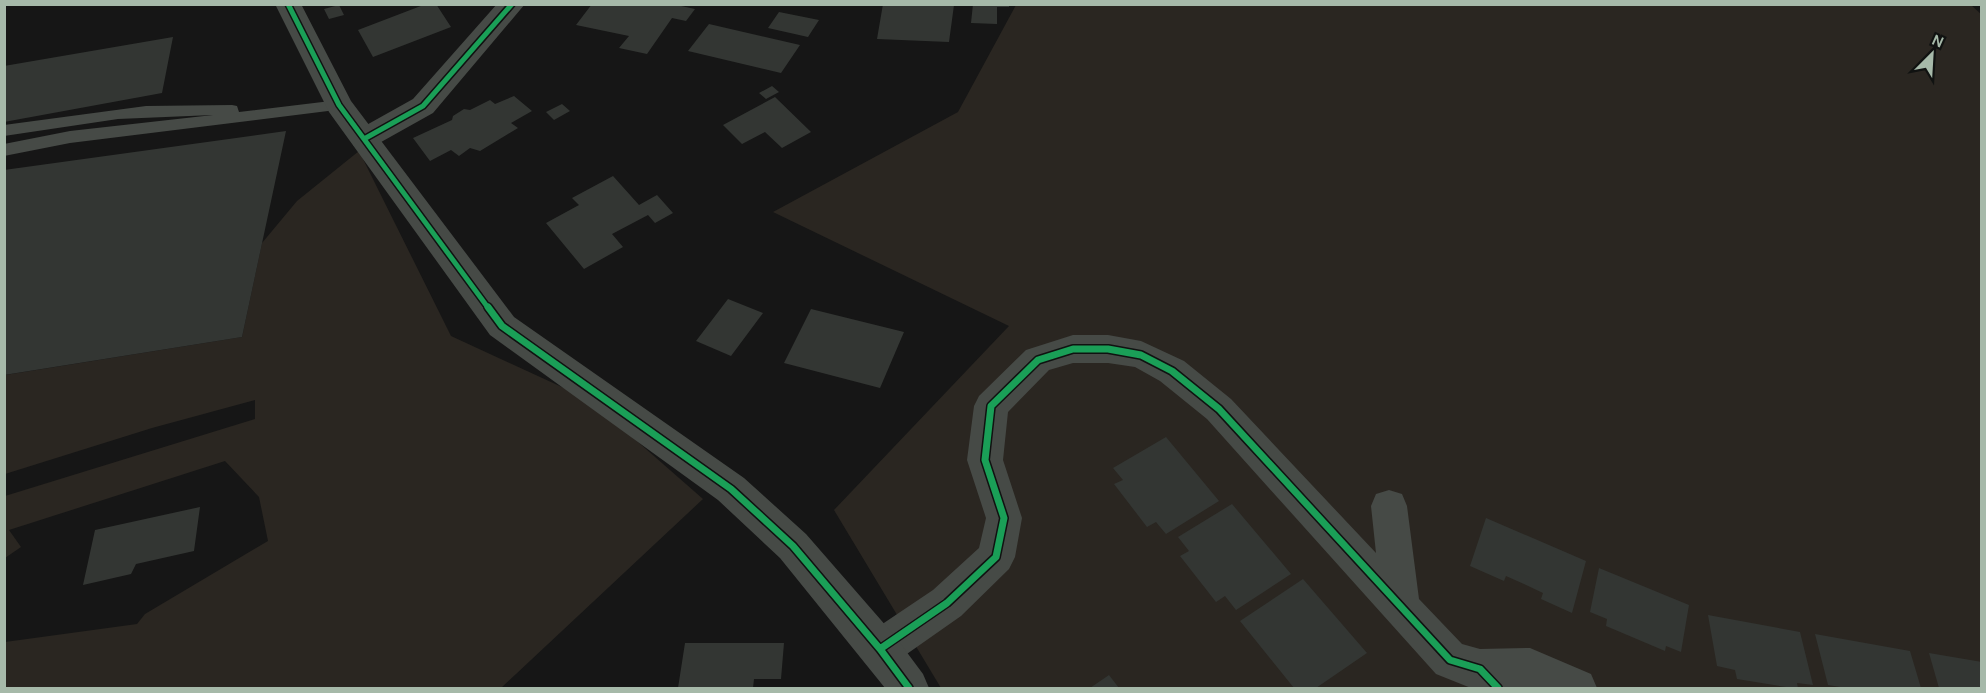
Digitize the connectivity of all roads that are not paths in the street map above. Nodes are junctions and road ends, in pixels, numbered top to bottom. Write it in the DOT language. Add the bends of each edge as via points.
graph roads {
  1 [pos="288,4"];
  2 [pos="512,4"];
  3 [pos="339,105"];
  4 [pos="272,113"];
  5 [pos="4,131"];
  6 [pos="364,139"];
  7 [pos="4,150"];
  8 [pos="1389,506"];
  9 [pos="1401,606"];
  10 [pos="880,649"];
  11 [pos="1489,679"];
  12 [pos="909,688"];
  13 [pos="1577,688"];
  1 -- 3 [label="street"];
  2 -- 6 [label="street" via="423,106"];
  3 -- 4 [label="lane"];
  3 -- 6 [label="street"];
  4 -- 5 [label="lane" via="202,108 109,115"];
  4 -- 7 [label="lane" via="70,136"];
  6 -- 10 [label="street" via="502,326 731,489 793,546"];
  8 -- 9 [label="street"];
  9 -- 10 [label="street" via="1219,409 1172,371 1142,356 1108,348 1073,349 1038,360 992,406 985,460 1004,518 996,557 947,603"];
  9 -- 11 [label="street" via="1450,660"];
  10 -- 12 [label="street"];
  11 -- 13 [label="street" via="1530,668"];
}
